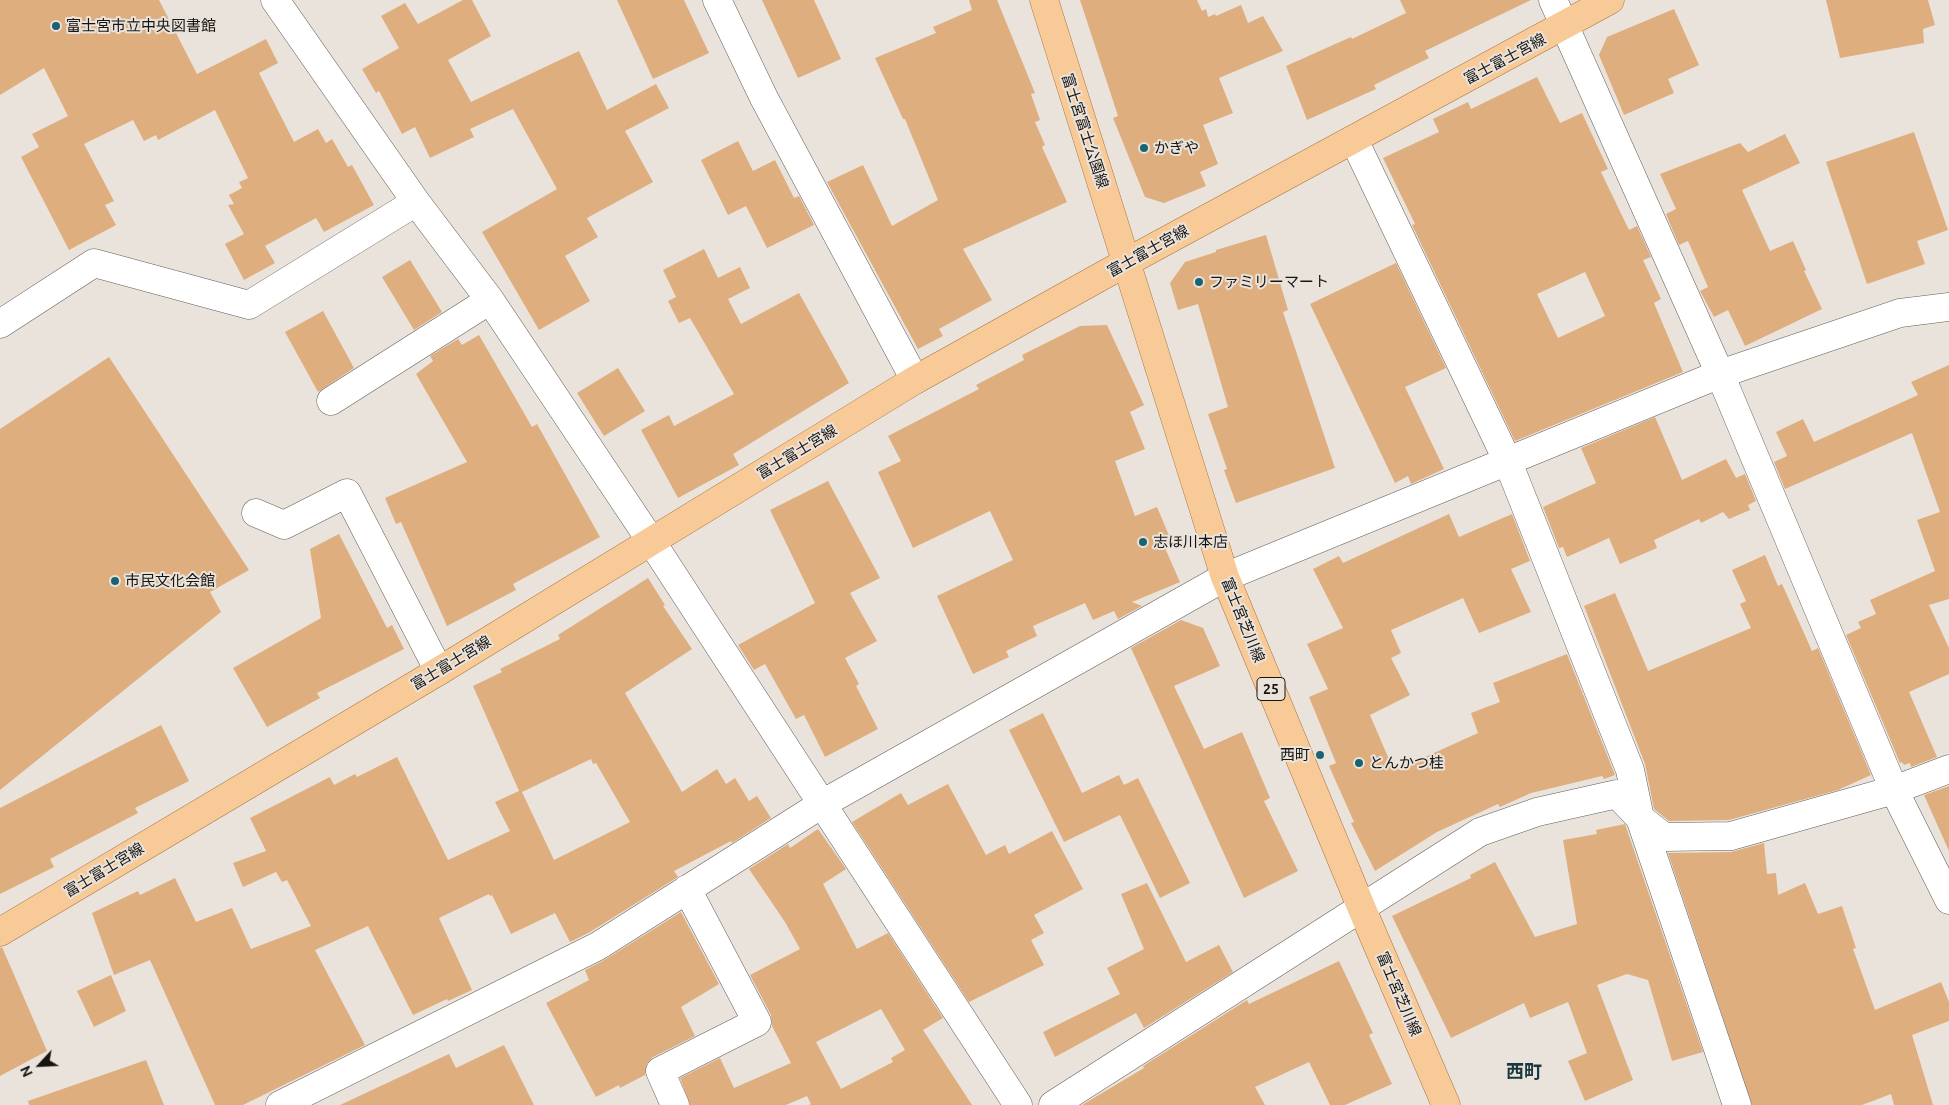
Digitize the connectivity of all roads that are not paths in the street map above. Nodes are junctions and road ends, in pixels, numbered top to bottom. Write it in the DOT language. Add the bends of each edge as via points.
graph roads {
  1 [pos="275,0"];
  2 [pos="717,0"];
  3 [pos="1044,0"];
  4 [pos="1553,0"];
  5 [pos="1610,0"];
  6 [pos="1565,26"];
  7 [pos="1354,140"];
  8 [pos="416,202"];
  9 [pos="1127,262"];
  10 [pos="490,300"];
  11 [pos="1949,308"];
  12 [pos="0,324"];
  13 [pos="1720,374"];
  14 [pos="915,380"];
  15 [pos="331,401"];
  16 [pos="1508,462"];
  17 [pos="256,513"];
  18 [pos="651,541"];
  19 [pos="1225,577"];
  20 [pos="439,671"];
  21 [pos="1949,770"];
  22 [pos="1894,790"];
  23 [pos="822,804"];
  24 [pos="1640,818"];
  25 [pos="687,889"];
  26 [pos="1949,900"];
  27 [pos="1362,909"];
  28 [pos="0,932"];
  29 [pos="280,1105"];
  30 [pos="675,1105"];
  31 [pos="1018,1105"];
  32 [pos="1053,1105"];
  33 [pos="1446,1105"];
  34 [pos="1737,1105"];
  1 -- 8 [label="street"];
  2 -- 14 [label="street" via="764,98"];
  3 -- 9 [label="main road, 富士宮富士公園線"];
  4 -- 6 [label="street"];
  5 -- 6 [label="main road, 富士富士宮線"];
  6 -- 7 [label="main road, 富士富士宮線"];
  6 -- 13 [label="street"];
  7 -- 9 [label="main road, 富士富士宮線"];
  7 -- 16 [label="street"];
  8 -- 10 [label="street"];
  8 -- 12 [label="street" via="249,305 94,263"];
  9 -- 14 [label="main road, 富士富士宮線"];
  9 -- 19 [label="main road, 富士宮芝川線 / 25"];
  10 -- 15 [label="street"];
  10 -- 18 [label="street"];
  11 -- 13 [label="street" via="1900,313"];
  13 -- 16 [label="street"];
  13 -- 22 [label="street"];
  14 -- 18 [label="main road, 富士富士宮線"];
  16 -- 19 [label="street"];
  16 -- 24 [label="street" via="1630,770"];
  17 -- 20 [label="street" via="284,525 347,493"];
  18 -- 20 [label="main road, 富士富士宮線"];
  18 -- 23 [label="street"];
  19 -- 23 [label="street"];
  19 -- 27 [label="main road, 富士宮芝川線 / 25"];
  20 -- 28 [label="main road, 富士富士宮線"];
  21 -- 22 [label="street"];
  22 -- 24 [label="street" via="1731,836 1664,837"];
  22 -- 26 [label="street"];
  23 -- 25 [label="street"];
  23 -- 31 [label="street"];
  24 -- 27 [label="street" via="1617,794 1537,812 1480,832"];
  24 -- 34 [label="street"];
  25 -- 29 [label="street" via="598,946"];
  25 -- 30 [label="street" via="757,1022 660,1071"];
  27 -- 32 [label="street"];
  27 -- 33 [label="main road, 富士宮芝川線 / 25"];
}
